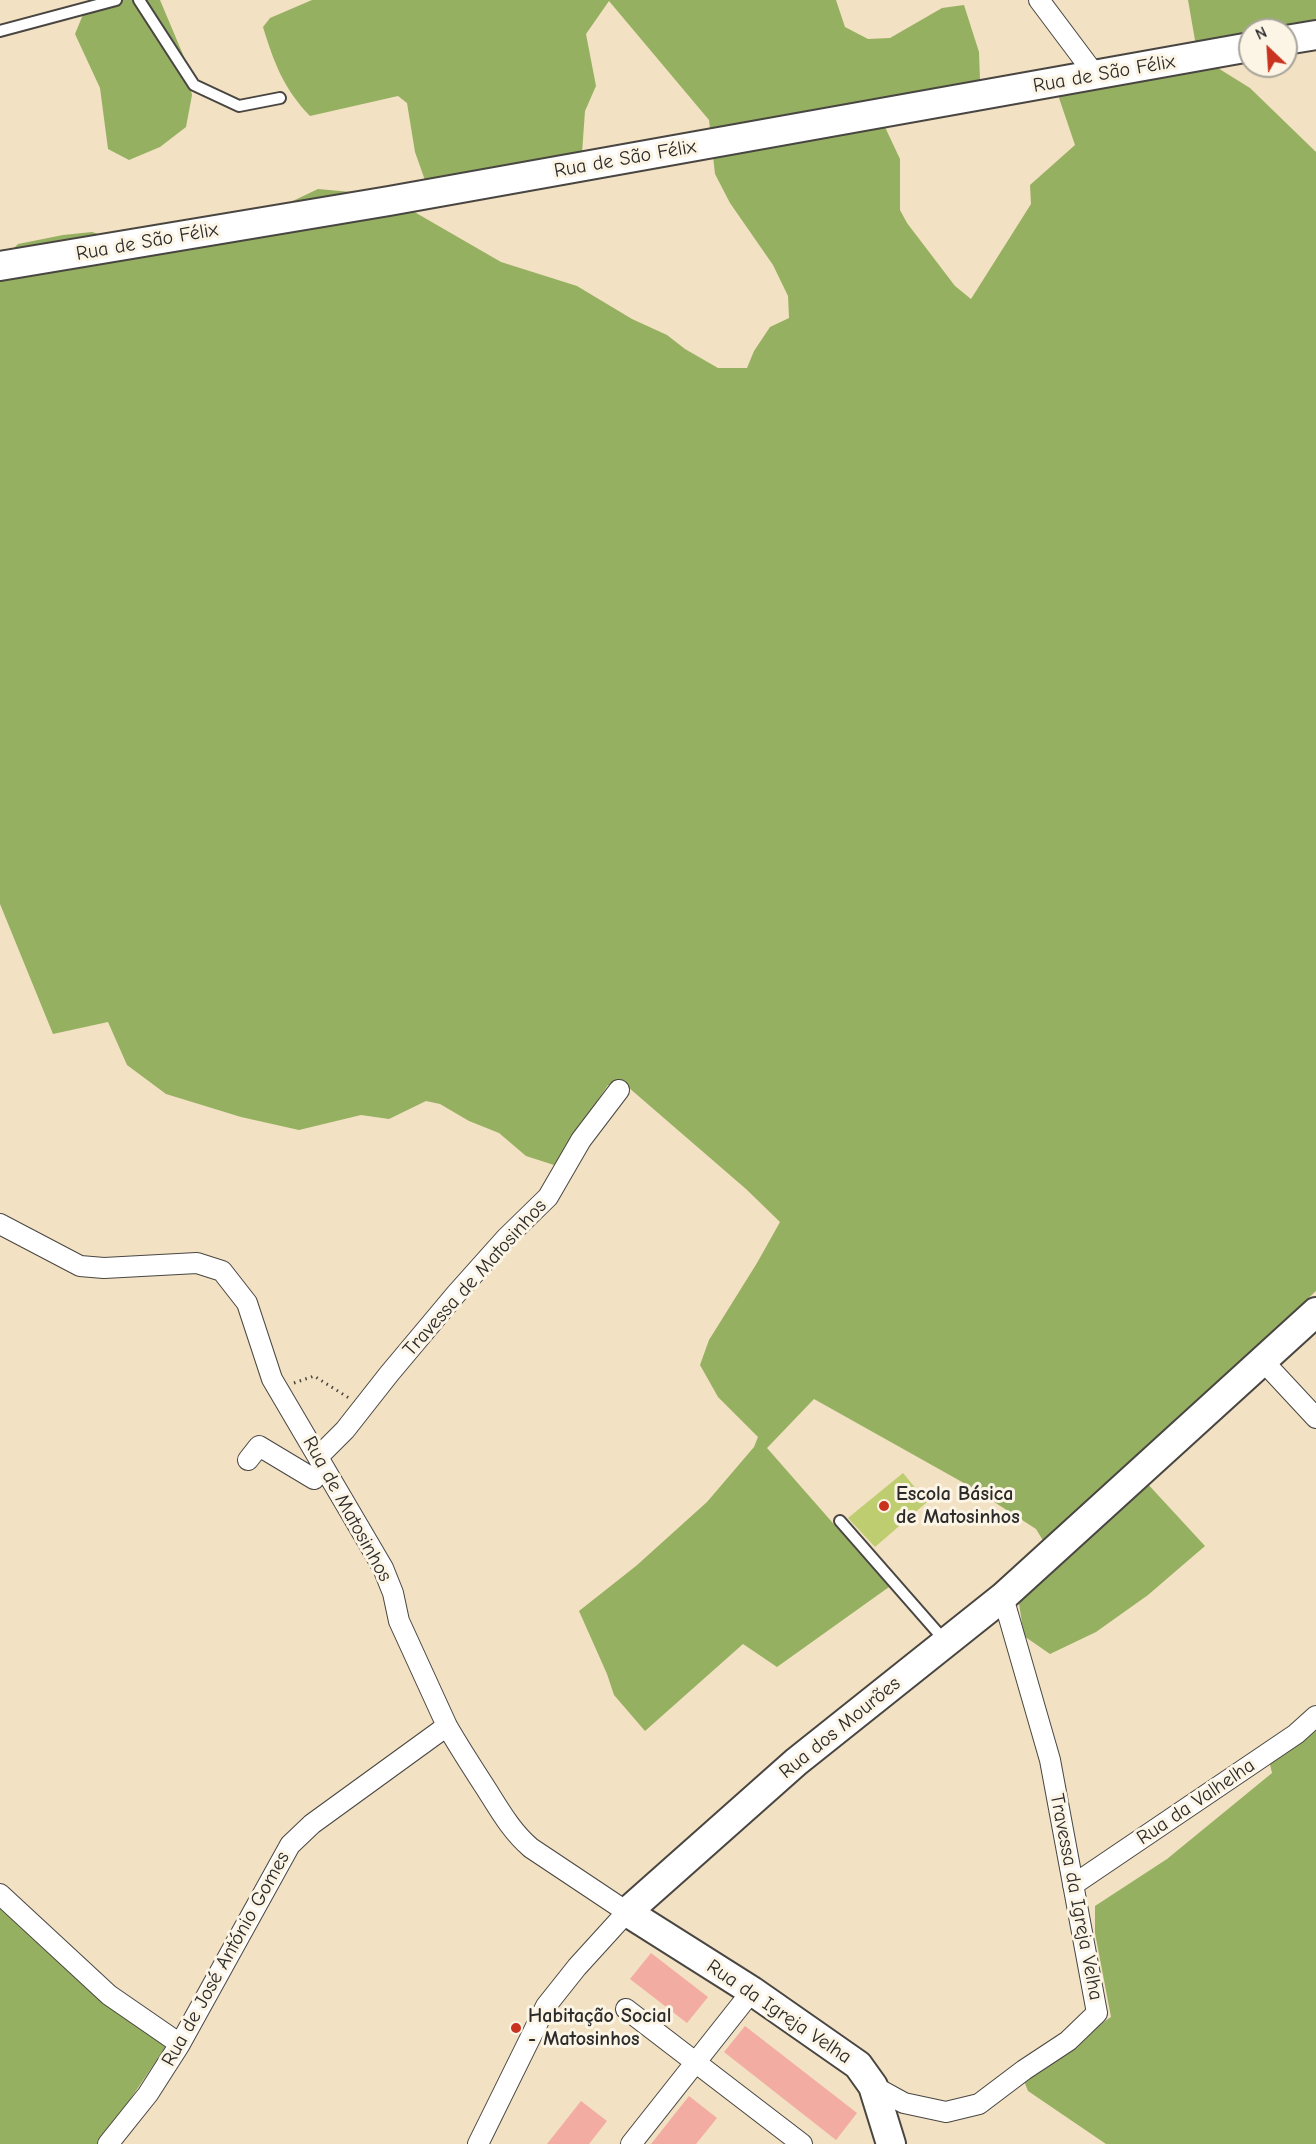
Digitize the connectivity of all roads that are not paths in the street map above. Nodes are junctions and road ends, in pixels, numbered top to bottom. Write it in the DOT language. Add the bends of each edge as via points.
graph roads {
  1 [pos="116,0"];
  2 [pos="139,0"];
  3 [pos="1039,0"];
  4 [pos="0,31"];
  5 [pos="1316,34"];
  6 [pos="1298,38"];
  7 [pos="1238,49"];
  8 [pos="1096,75"];
  9 [pos="280,98"];
  10 [pos="0,266"];
  11 [pos="619,1090"];
  12 [pos="0,1224"];
  13 [pos="1316,1312"];
  14 [pos="1263,1361"];
  15 [pos="1316,1418"];
  16 [pos="319,1456"];
  17 [pos="248,1460"];
  18 [pos="314,1479"];
  19 [pos="840,1521"];
  20 [pos="1003,1597"];
  21 [pos="946,1642"];
  22 [pos="1316,1716"];
  23 [pos="447,1726"];
  24 [pos="1073,1884"];
  25 [pos="0,1894"];
  26 [pos="627,1912"];
  27 [pos="752,1991"];
  28 [pos="626,2009"];
  29 [pos="180,2044"];
  30 [pos="695,2062"];
  31 [pos="873,2086"];
  32 [pos="108,2144"];
  33 [pos="478,2144"];
  34 [pos="631,2144"];
  35 [pos="802,2144"];
  36 [pos="891,2144"];
  1 -- 4 [label="lane"];
  2 -- 9 [label="lane" via="194,85 239,106"];
  3 -- 8 [label="street"];
  5 -- 6 [label="main road"];
  7 -- 8 [label="main road, Rua de São Félix"];
  8 -- 10 [label="main road, Rua de São Félix"];
  11 -- 16 [label="street, Travessa de Matosinhos" via="581,1140 548,1197 456,1294 345,1430"];
  12 -- 16 [label="street, Rua de Matosinhos" via="80,1266 197,1263 222,1271 247,1303 272,1379"];
  13 -- 14 [label="main road, Rua dos Mourões"];
  14 -- 15 [label="street"];
  14 -- 20 [label="main road, Rua dos Mourões"];
  16 -- 23 [label="street, Rua de Matosinhos" via="383,1568 399,1621"];
  17 -- 18 [label="street" via="259,1446"];
  19 -- 21 [label="lane"];
  20 -- 21 [label="main road, Rua dos Mourões"];
  20 -- 24 [label="street, Travessa da Igreja Velha" via="1050,1760"];
  21 -- 26 [label="main road, Rua dos Mourões" via="796,1762"];
  22 -- 24 [label="street, Rua da Valhelha" via="1296,1734"];
  23 -- 26 [label="street, Rua de Matosinhos" via="520,1838"];
  23 -- 29 [label="street, Rua de José António Gomes" via="312,1824 290,1845"];
  24 -- 31 [label="street, Travessa da Igreja Velha" via="1098,2013 1068,2041 979,2104 946,2112 904,2103"];
  25 -- 29 [label="street" via="109,1995"];
  26 -- 27 [label="main road, Rua da Igreja Velha"];
  26 -- 33 [label="street, Rua dos Mourões" via="546,2006"];
  27 -- 30 [label="street"];
  27 -- 31 [label="main road, Rua da Igreja Velha" via="849,2058"];
  28 -- 30 [label="street"];
  29 -- 32 [label="street, Rua de José António Gomes" via="148,2094"];
  30 -- 34 [label="street"];
  30 -- 35 [label="street"];
  31 -- 36 [label="main road, Rua da Igreja Velha"];
}
